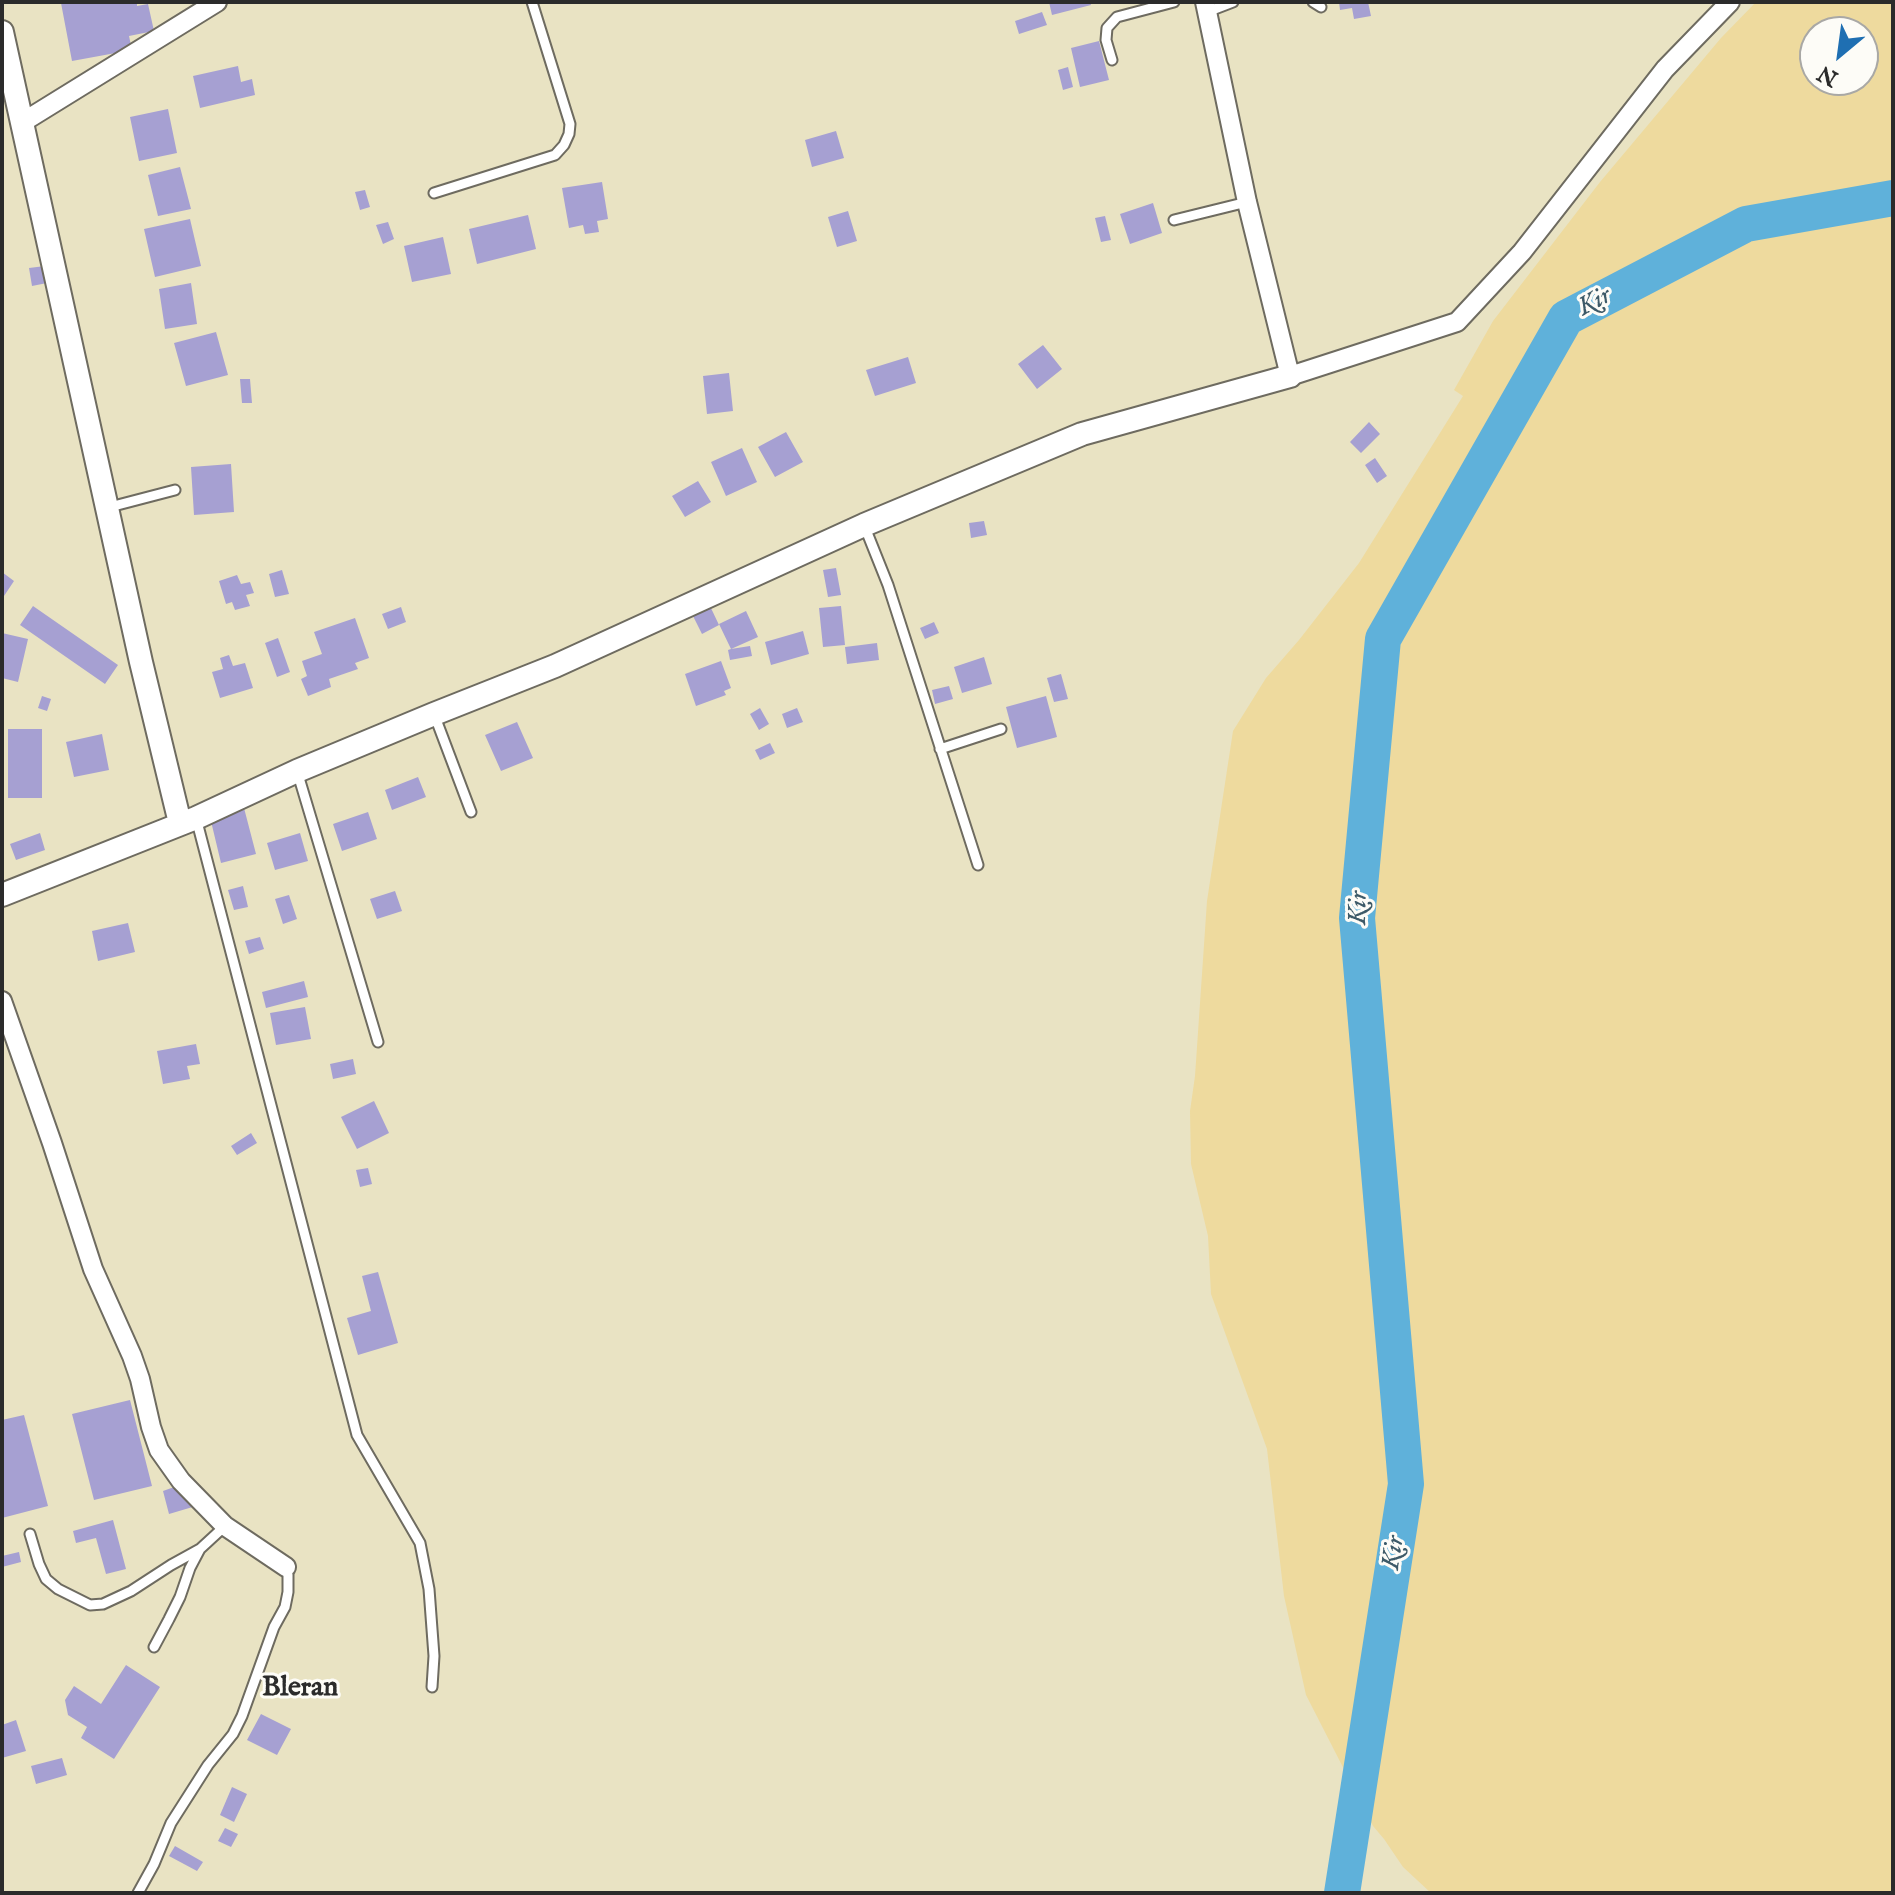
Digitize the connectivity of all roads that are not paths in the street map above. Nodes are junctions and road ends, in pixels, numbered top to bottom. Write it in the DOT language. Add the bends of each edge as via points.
graph roads {
  1 [pos="217,2"];
  2 [pos="532,2"];
  3 [pos="1174,2"];
  4 [pos="1233,2"];
  5 [pos="1730,2"];
  6 [pos="1206,7"];
  7 [pos="2,32"];
  8 [pos="1112,60"];
  9 [pos="23,122"];
  10 [pos="434,193"];
  11 [pos="1247,202"];
  12 [pos="1174,220"];
  13 [pos="1290,376"];
  14 [pos="175,490"];
  15 [pos="106,508"];
  16 [pos="864,525"];
  17 [pos="434,714"];
  18 [pos="1001,729"];
  19 [pos="940,749"];
  20 [pos="297,771"];
  21 [pos="471,812"];
  22 [pos="188,820"];
  23 [pos="978,865"];
  24 [pos="2,895"];
  25 [pos="2,1001"];
  26 [pos="378,1042"];
  27 [pos="225,1526"];
  28 [pos="30,1534"];
  29 [pos="200,1549"];
  30 [pos="286,1567"];
  31 [pos="154,1647"];
  32 [pos="432,1687"];
  33 [pos="138,1893"];
  1 -- 9 [label="street"];
  2 -- 10 [label="lane" via="570,124 564,145 555,155"];
  3 -- 8 [label="lane" via="1117,17 1107,28"];
  4 -- 6 [label="lane"];
  5 -- 13 [label="street" via="1665,69 1522,252 1457,322"];
  6 -- 11 [label="street"];
  7 -- 9 [label="street"];
  9 -- 15 [label="street"];
  11 -- 12 [label="lane"];
  11 -- 13 [label="street"];
  13 -- 16 [label="street" via="1082,434"];
  14 -- 15 [label="lane"];
  15 -- 22 [label="street" via="141,662"];
  16 -- 17 [label="street" via="555,666"];
  16 -- 19 [label="lane"];
  17 -- 20 [label="street"];
  17 -- 21 [label="lane"];
  18 -- 19 [label="lane"];
  19 -- 23 [label="lane"];
  20 -- 22 [label="street"];
  20 -- 26 [label="lane"];
  22 -- 24 [label="street"];
  22 -- 32 [label="lane" via="357,1435 420,1543 429,1589"];
  25 -- 27 [label="street" via="93,1269 136,1368 159,1450"];
  27 -- 29 [label="lane"];
  27 -- 30 [label="street"];
  28 -- 29 [label="lane" via="46,1579 90,1605 131,1591"];
  29 -- 31 [label="lane"];
  30 -- 33 [label="lane" via="285,1607 242,1716 171,1823"];
}
